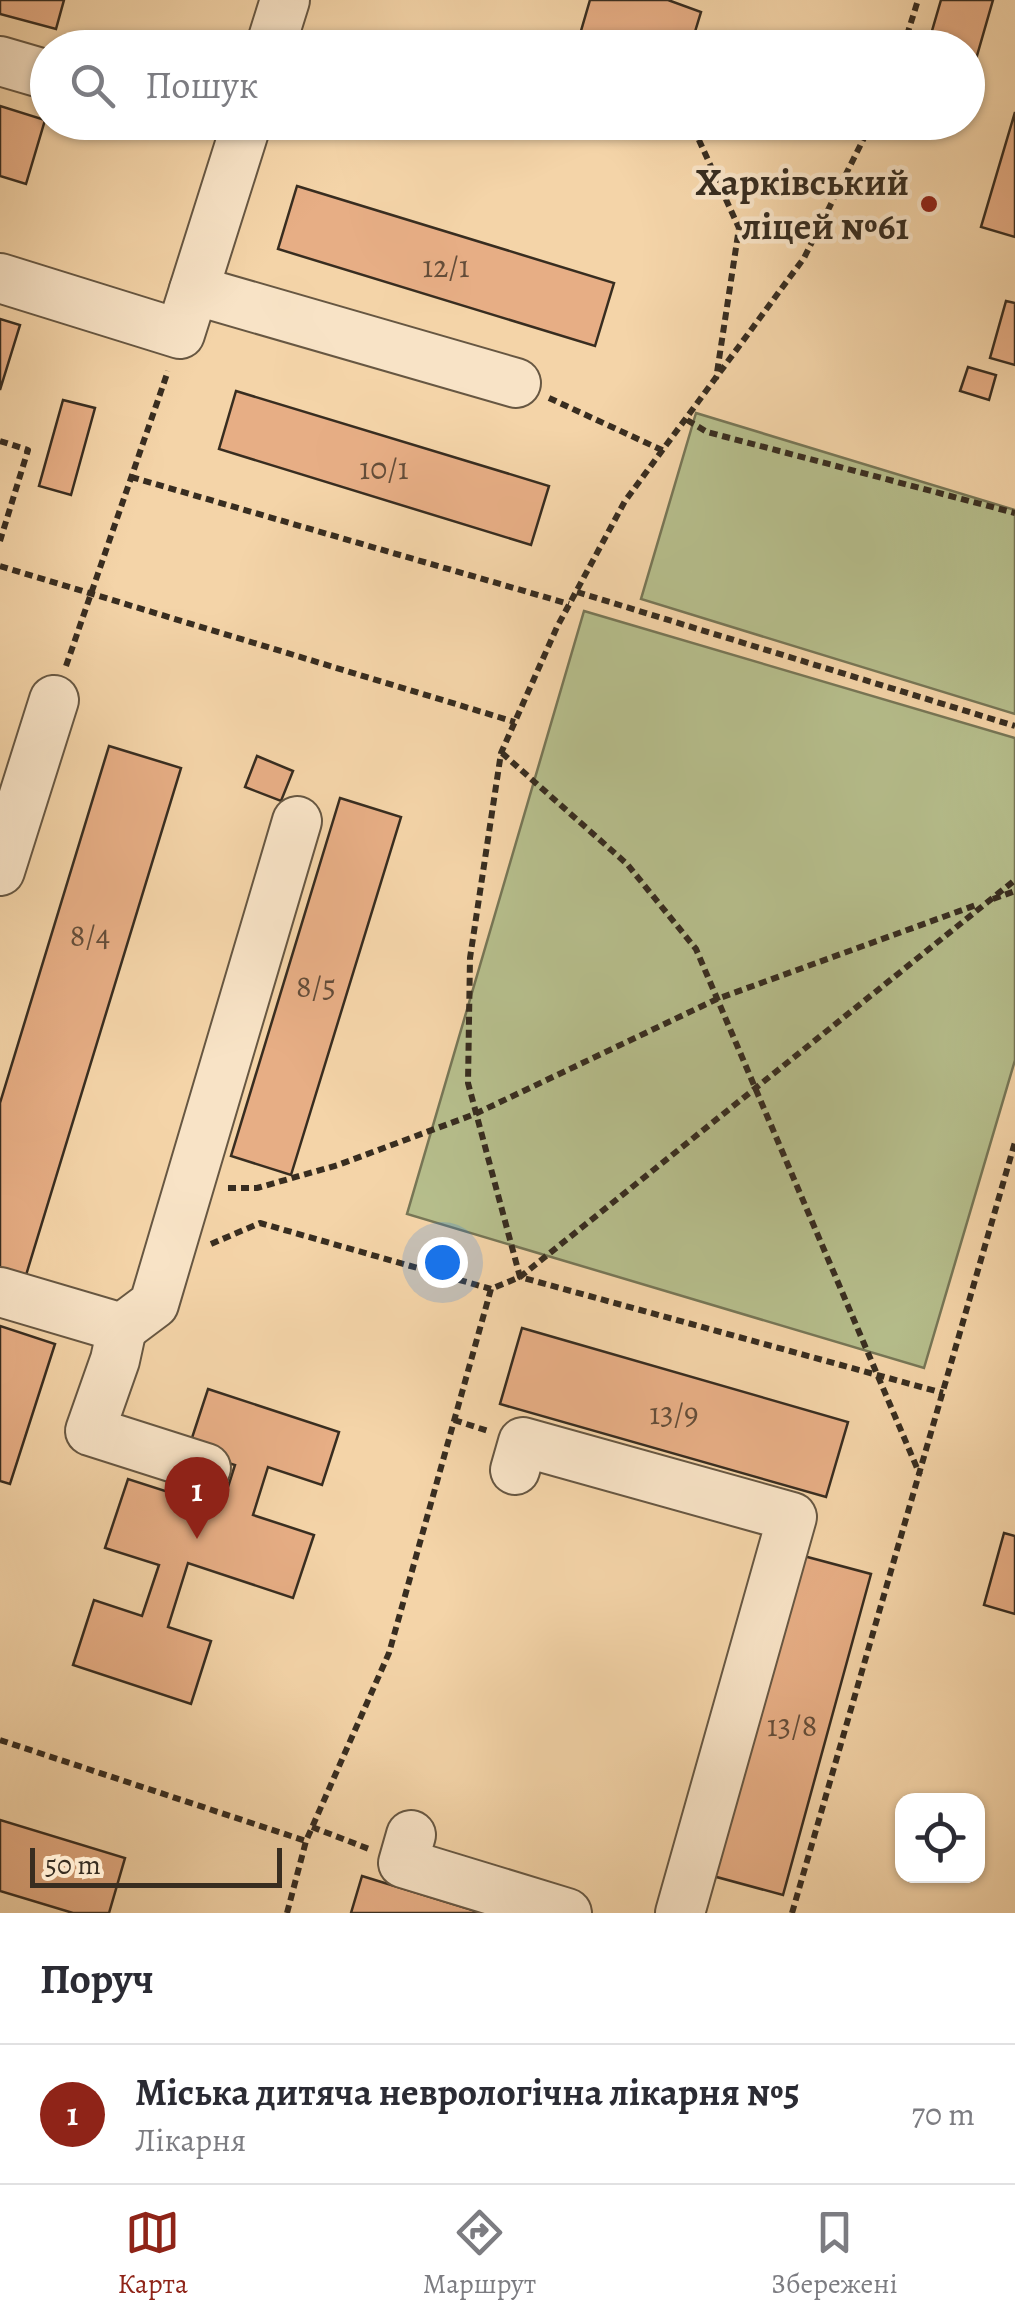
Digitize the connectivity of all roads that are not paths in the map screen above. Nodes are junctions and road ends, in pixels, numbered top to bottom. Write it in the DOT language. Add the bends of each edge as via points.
graph roads {
  1 [pos="285,0"];
  2 [pos="276,30"];
  3 [pos="0,62"];
  4 [pos="30,70"];
  5 [pos="232,140"];
  6 [pos="0,278"];
  7 [pos="187,312"];
  8 [pos="516,383"];
  9 [pos="54,700"];
  10 [pos="18,750"];
  11 [pos="297,821"];
  12 [pos="0,871"];
  13 [pos="0,1292"];
  14 [pos="122,1328"];
  15 [pos="206,1468"];
  16 [pos="515,1470"];
  17 [pos="407,1849"];
  18 [pos="566,1913"];
  19 [pos="680,1913"];
  1 -- 2 [label="lane"];
  3 -- 4 [label="lane"];
  5 -- 7 [label="lane"];
  6 -- 7 [label="lane"];
  7 -- 8 [label="lane"];
  9 -- 10 [label="lane"];
  10 -- 12 [label="lane"];
  11 -- 14 [label="lane" via="154,1304"];
  13 -- 14 [label="lane"];
  14 -- 15 [label="lane" via="90,1432"];
  16 -- 19 [label="lane" via="523,1442 792,1517"];
  17 -- 18 [label="lane"];
}
